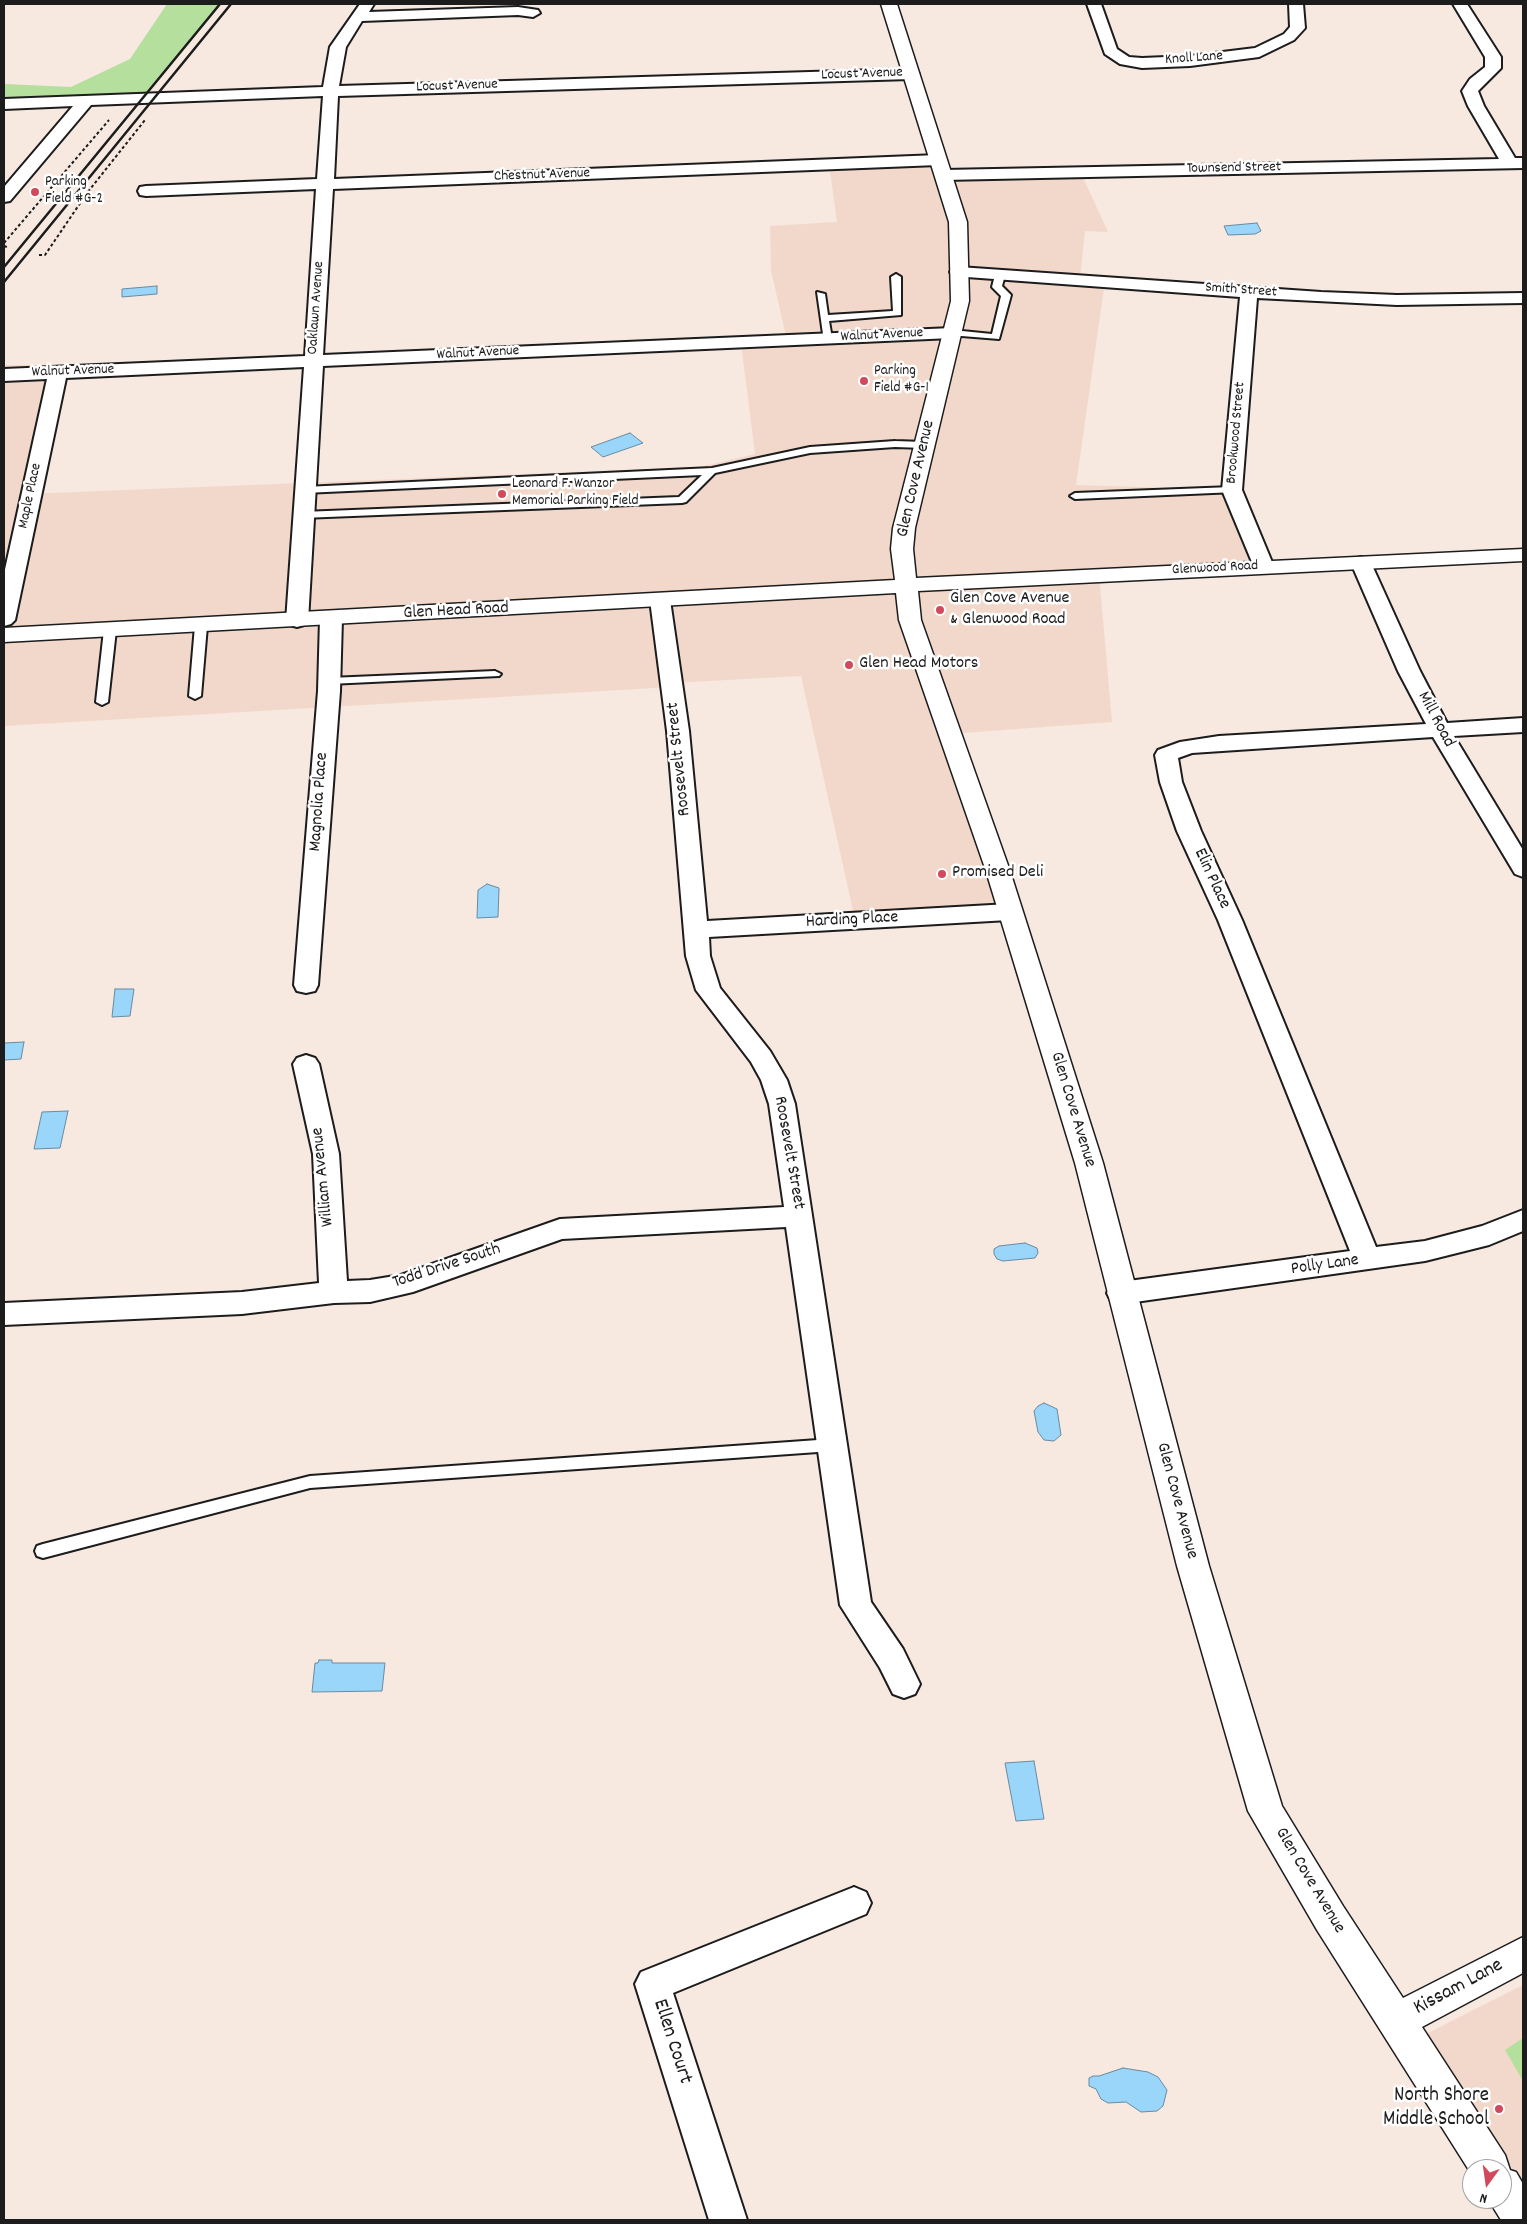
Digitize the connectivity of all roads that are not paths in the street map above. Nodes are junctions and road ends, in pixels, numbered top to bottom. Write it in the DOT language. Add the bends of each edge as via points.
graph roads {
  1 [pos="889,4"];
  2 [pos="1094,4"];
  3 [pos="1296,4"];
  4 [pos="1460,4"];
  5 [pos="362,11"];
  6 [pos="533,13"];
  7 [pos="911,74"];
  8 [pos="332,91"];
  9 [pos="85,102"];
  10 [pos="4,104"];
  11 [pos="1517,163"];
  12 [pos="941,168"];
  13 [pos="325,184"];
  14 [pos="146,191"];
  15 [pos="4,197"];
  16 [pos="958,272"];
  17 [pos="1000,275"];
  18 [pos="896,277"];
  19 [pos="1249,292"];
  20 [pos="820,294"];
  21 [pos="1523,298"];
  22 [pos="824,318"];
  23 [pos="952,333"];
  24 [pos="827,339"];
  25 [pos="313,362"];
  26 [pos="58,372"];
  27 [pos="4,375"];
  28 [pos="924,445"];
  29 [pos="712,472"];
  30 [pos="304,490"];
  31 [pos="1232,490"];
  32 [pos="1075,496"];
  33 [pos="302,515"];
  34 [pos="1523,555"];
  35 [pos="1361,563"];
  36 [pos="1264,567"];
  37 [pos="907,585"];
  38 [pos="660,600"];
  39 [pos="332,619"];
  40 [pos="4,620"];
  41 [pos="297,621"];
  42 [pos="201,626"];
  43 [pos="110,630"];
  44 [pos="4,635"];
  45 [pos="495,674"];
  46 [pos="329,681"];
  47 [pos="195,696"];
  48 [pos="102,702"];
  49 [pos="1523,725"];
  50 [pos="1441,730"];
  51 [pos="1523,869"];
  52 [pos="1009,912"];
  53 [pos="696,930"];
  54 [pos="306,985"];
  55 [pos="306,1064"];
  56 [pos="798,1216"];
  57 [pos="1523,1220"];
  58 [pos="1367,1260"];
  59 [pos="334,1292"];
  60 [pos="1121,1292"];
  61 [pos="4,1314"];
  62 [pos="832,1445"];
  63 [pos="43,1551"];
  64 [pos="904,1684"];
  65 [pos="854,1903"];
  66 [pos="1523,1954"];
  67 [pos="1395,2022"];
  68 [pos="1484,2159"];
  69 [pos="1512,2202"];
  70 [pos="1523,2219"];
  71 [pos="728,2220"];
  1 -- 7 [label="main road, Glen Cove Avenue"];
  2 -- 3 [label="street, Knoll Lane" via="1110,51 1125,61 1142,63 1190,61 1259,52 1289,37 1298,28"];
  4 -- 11 [label="street" via="1493,57 1493,68 1470,91 1476,106"];
  5 -- 6 [label="street"];
  5 -- 8 [label="street, Oaklawn Avenue" via="338,47"];
  7 -- 8 [label="street, Locust Avenue"];
  7 -- 12 [label="main road, Glen Cove Avenue"];
  8 -- 9 [label="street, Locust Avenue"];
  8 -- 13 [label="street, Oaklawn Avenue"];
  9 -- 10 [label="street, Locust Avenue"];
  9 -- 15 [label="street"];
  11 -- 12 [label="street, Townsend Street"];
  12 -- 13 [label="street, Chestnut Avenue"];
  12 -- 16 [label="main road, Glen Cove Avenue" via="958,222"];
  13 -- 14 [label="street, Chestnut Avenue"];
  13 -- 25 [label="street, Oaklawn Avenue"];
  16 -- 17 [label="street, Smith Street"];
  16 -- 23 [label="main road, Glen Cove Avenue" via="960,300"];
  17 -- 19 [label="street, Smith Street"];
  17 -- 23 [label="lane" via="997,286 1006,295 996,337"];
  18 -- 22 [label="lane" via="898,314"];
  19 -- 21 [label="street, Smith Street" via="1397,300"];
  19 -- 31 [label="street, Brookwood Street"];
  20 -- 22 [label="lane"];
  22 -- 24 [label="lane"];
  23 -- 24 [label="street, Walnut Avenue"];
  23 -- 28 [label="main road, Glen Cove Avenue"];
  24 -- 25 [label="street, Walnut Avenue"];
  25 -- 26 [label="street, Walnut Avenue"];
  25 -- 30 [label="street, Oaklawn Avenue"];
  26 -- 27 [label="street, Walnut Avenue"];
  26 -- 40 [label="street, Maple Place"];
  28 -- 29 [label="lane" via="810,450"];
  28 -- 37 [label="main road, Glen Cove Avenue" via="904,528 902,549"];
  29 -- 30 [label="lane"];
  29 -- 33 [label="lane" via="682,500"];
  30 -- 33 [label="street, Oaklawn Avenue"];
  31 -- 32 [label="lane"];
  31 -- 36 [label="street, Brookwood Street"];
  33 -- 41 [label="street, Oaklawn Avenue"];
  34 -- 35 [label="main road, Glenwood Road"];
  35 -- 36 [label="main road, Glenwood Road"];
  35 -- 50 [label="street, Mill Road" via="1409,671"];
  36 -- 37 [label="main road, Glenwood Road"];
  37 -- 38 [label="main road, Glen Head Road"];
  37 -- 52 [label="main road, Glen Cove Avenue" via="910,620 998,871"];
  38 -- 39 [label="main road, Glen Head Road"];
  38 -- 53 [label="street, Roosevelt Street" via="678,731"];
  39 -- 41 [label="main road, Glen Head Road"];
  39 -- 46 [label="street, Magnolia Place"];
  41 -- 42 [label="main road, Glen Head Road"];
  42 -- 43 [label="main road, Glen Head Road"];
  42 -- 47 [label="lane"];
  43 -- 44 [label="main road, Glen Head Road"];
  43 -- 48 [label="lane"];
  45 -- 46 [label="lane"];
  46 -- 54 [label="street, Magnolia Place"];
  49 -- 50 [label="street"];
  50 -- 51 [label="street, Mill Road"];
  50 -- 58 [label="street, Elin Place" via="1219,742 1188,747 1166,755 1171,782 1189,830 1230,920"];
  52 -- 53 [label="street, Harding Place"];
  52 -- 60 [label="main road, Glen Cove Avenue" via="1036,987 1089,1163"];
  53 -- 56 [label="street, Roosevelt Street" via="698,956 708,990 761,1056 774,1080 782,1104"];
  55 -- 59 [label="street, William Avenue" via="326,1154"];
  56 -- 59 [label="street, Todd Drive South" via="560,1229 403,1285"];
  56 -- 62 [label="street, Roosevelt Street"];
  57 -- 58 [label="street, Polly Lane" via="1488,1235 1425,1251"];
  58 -- 60 [label="street, Polly Lane"];
  59 -- 61 [label="street, Todd Drive South" via="242,1303"];
  60 -- 67 [label="main road, Glen Cove Avenue" via="1194,1566 1266,1811"];
  62 -- 63 [label="lane" via="310,1482"];
  62 -- 64 [label="street, Roosevelt Street" via="856,1605 892,1659"];
  65 -- 71 [label="street, Ellen Court" via="653,1984"];
  66 -- 67 [label="main road, Kissam Lane"];
  67 -- 68 [label="main road, Glen Cove Avenue"];
  69 -- 70 [label="main road"];
}
